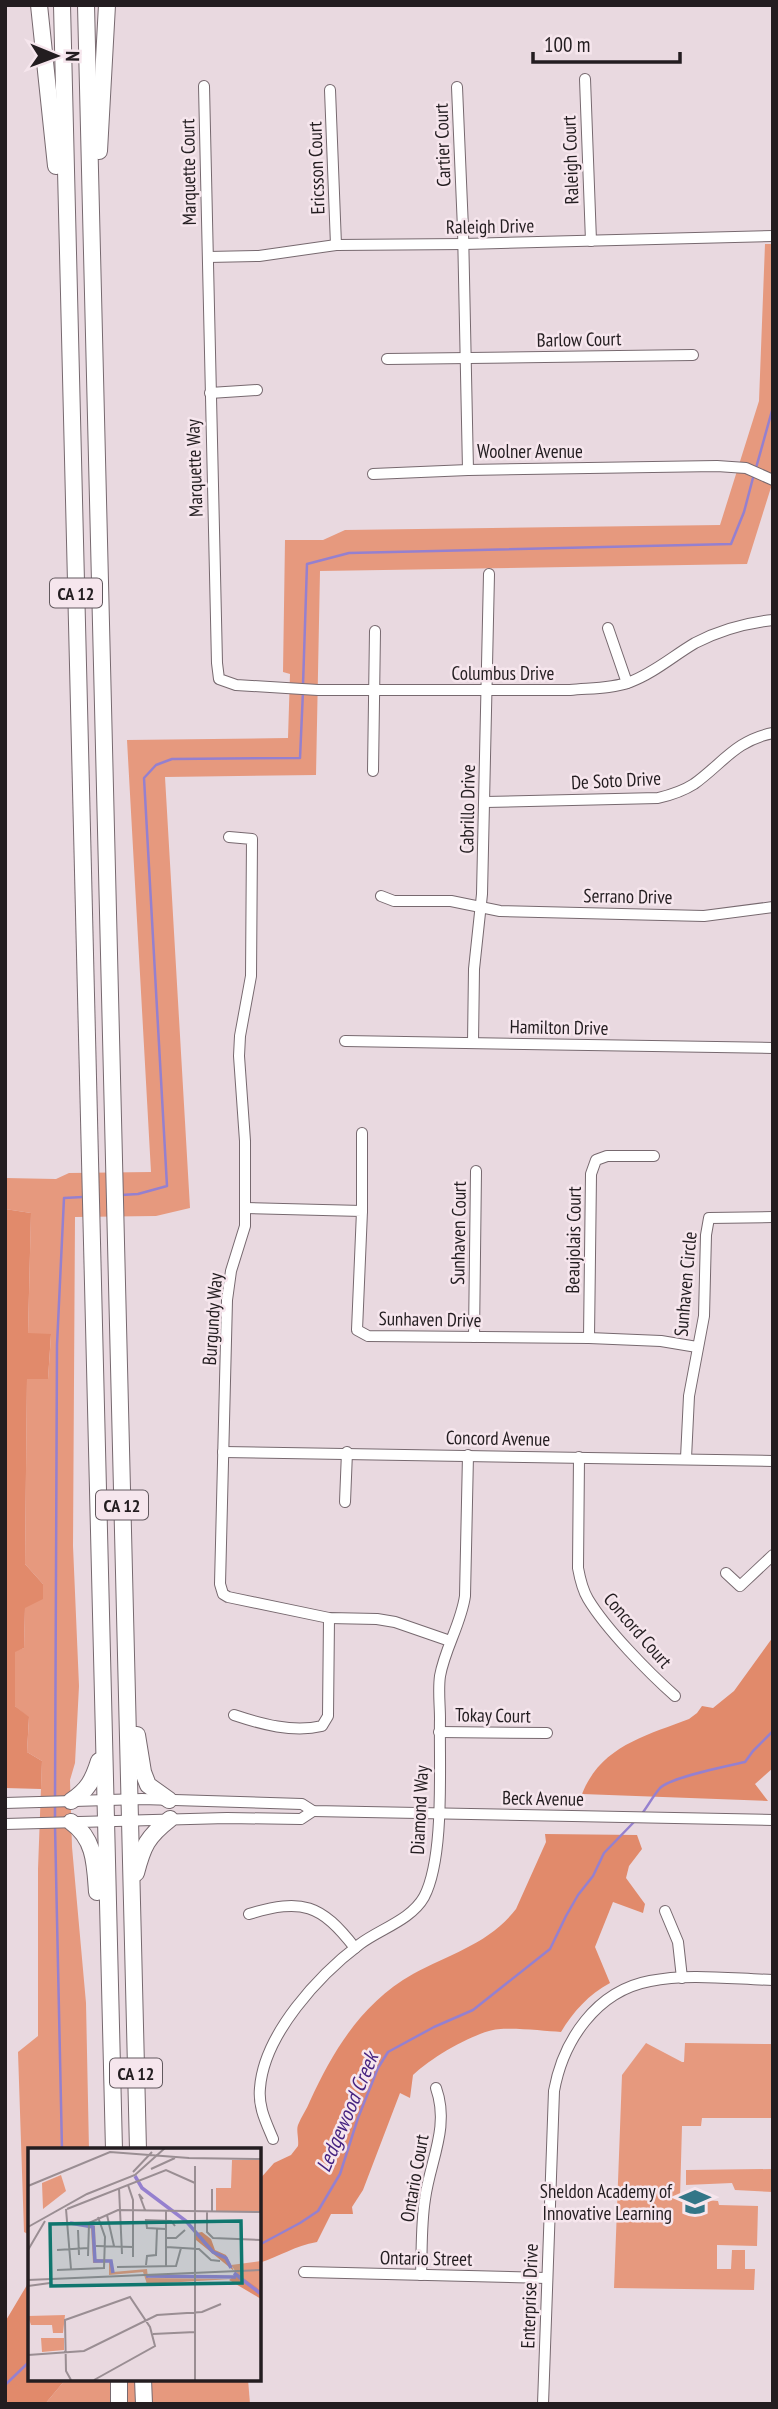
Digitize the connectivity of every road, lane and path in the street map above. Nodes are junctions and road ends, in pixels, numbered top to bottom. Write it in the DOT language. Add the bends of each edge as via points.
graph roads {
  1 [pos="39,5"];
  2 [pos="62,5"];
  3 [pos="86,5"];
  4 [pos="107,5"];
  5 [pos="585,79"];
  6 [pos="204,86"];
  7 [pos="457,87"];
  8 [pos="330,90"];
  9 [pos="91,209"];
  10 [pos="773,236"];
  11 [pos="591,241"];
  12 [pos="464,244"];
  13 [pos="337,245"];
  14 [pos="208,257"];
  15 [pos="68,258"];
  16 [pos="693,355"];
  17 [pos="387,359"];
  18 [pos="466,359"];
  19 [pos="257,390"];
  20 [pos="210,393"];
  21 [pos="468,470"];
  22 [pos="373,474"];
  23 [pos="773,480"];
  24 [pos="489,574"];
  25 [pos="773,620"];
  26 [pos="608,628"];
  27 [pos="375,631"];
  28 [pos="219,679"];
  29 [pos="627,683"];
  30 [pos="486,690"];
  31 [pos="374,691"];
  32 [pos="773,733"];
  33 [pos="373,771"];
  34 [pos="485,802"];
  35 [pos="229,837"];
  36 [pos="382,896"];
  37 [pos="481,907"];
  38 [pos="773,907"];
  39 [pos="345,1041"];
  40 [pos="473,1043"];
  41 [pos="773,1048"];
  42 [pos="362,1133"];
  43 [pos="654,1156"];
  44 [pos="476,1171"];
  45 [pos="245,1208"];
  46 [pos="362,1211"];
  47 [pos="773,1217"];
  48 [pos="474,1337"];
  49 [pos="589,1338"];
  50 [pos="697,1347"];
  51 [pos="223,1452"];
  52 [pos="347,1452"];
  53 [pos="468,1455"];
  54 [pos="579,1457"];
  55 [pos="687,1458"];
  56 [pos="773,1461"];
  57 [pos="345,1502"];
  58 [pos="773,1555"];
  59 [pos="726,1573"];
  60 [pos="329,1618"];
  61 [pos="127,1634"];
  62 [pos="450,1641"];
  63 [pos="675,1696"];
  64 [pos="234,1716"];
  65 [pos="439,1732"];
  66 [pos="547,1733"];
  67 [pos="104,1748"];
  68 [pos="129,1799"];
  69 [pos="105,1800"];
  70 [pos="169,1800"];
  71 [pos="71,1801"];
  72 [pos="5,1803"];
  73 [pos="313,1811"];
  74 [pos="438,1814"];
  75 [pos="170,1819"];
  76 [pos="773,1820"];
  77 [pos="105,1821"];
  78 [pos="129,1821"];
  79 [pos="71,1822"];
  80 [pos="5,1824"];
  81 [pos="131,1892"];
  82 [pos="665,1911"];
  83 [pos="249,1914"];
  84 [pos="355,1948"];
  85 [pos="110,1961"];
  86 [pos="682,1978"];
  87 [pos="773,1980"];
  88 [pos="436,2088"];
  89 [pos="274,2138"];
  90 [pos="114,2148"];
  91 [pos="138,2148"];
  92 [pos="304,2273"];
  93 [pos="421,2275"];
  94 [pos="547,2278"];
  95 [pos="119,2381"];
  96 [pos="143,2381"];
  97 [pos="119,2404"];
  98 [pos="144,2404"];
  99 [pos="543,2404"];
  1 -- 15 [label="highway" via="58,205"];
  2 -- 15 [label="highway, CA 12"];
  3 -- 9 [label="highway, CA 12"];
  4 -- 9 [label="highway"];
  5 -- 11 [label="street, Raleigh Court"];
  6 -- 14 [label="street, Marquette Court"];
  7 -- 12 [label="street, Cartier Court"];
  8 -- 13 [label="street, Ericsson Court"];
  9 -- 61 [label="highway, CA 12"];
  10 -- 11 [label="street, Raleigh Drive"];
  11 -- 12 [label="street, Raleigh Drive"];
  12 -- 13 [label="street, Raleigh Drive"];
  12 -- 18 [label="street, Woolner Avenue"];
  13 -- 14 [label="street, Raleigh Drive" via="259,256"];
  14 -- 20 [label="street, Marquette Way"];
  15 -- 67 [label="highway, CA 12"];
  16 -- 18 [label="street, Barlow Court"];
  17 -- 18 [label="street, Barlow Court"];
  18 -- 21 [label="street, Woolner Avenue"];
  19 -- 20 [label="street"];
  20 -- 28 [label="street, Marquette Way"];
  21 -- 22 [label="street"];
  21 -- 23 [label="street, Woolner Avenue" via="737,467"];
  24 -- 30 [label="street, Cabrillo Drive"];
  25 -- 29 [label="street, Columbus Drive" via="718,632"];
  26 -- 29 [label="street"];
  27 -- 31 [label="street"];
  28 -- 31 [label="street, Columbus Drive" via="236,685"];
  29 -- 30 [label="street, Columbus Drive" via="570,690"];
  30 -- 31 [label="street, Columbus Drive"];
  30 -- 34 [label="street, Cabrillo Drive"];
  31 -- 33 [label="street"];
  32 -- 34 [label="street, De Soto Drive" via="747,741 695,783 658,799"];
  34 -- 37 [label="street, Cabrillo Drive"];
  35 -- 45 [label="street, Burgundy Way" via="252,839 251,976 239,1056"];
  36 -- 37 [label="street, Serrano Drive" via="394,901 451,901"];
  37 -- 38 [label="street, Serrano Drive" via="704,916"];
  37 -- 40 [label="street, Cabrillo Drive"];
  39 -- 40 [label="street, Hamilton Drive"];
  40 -- 41 [label="street, Hamilton Drive"];
  42 -- 46 [label="street"];
  43 -- 49 [label="street, Beaujolais Court" via="607,1156 596,1160 591,1174"];
  44 -- 48 [label="street, Sunhaven Court"];
  45 -- 46 [label="street"];
  45 -- 51 [label="street, Burgundy Way" via="227,1300"];
  46 -- 48 [label="street, Sunhaven Drive" via="357,1330 368,1336"];
  47 -- 50 [label="street, Sunhaven Circle" via="709,1219 704,1316"];
  48 -- 49 [label="street, Sunhaven Drive"];
  49 -- 50 [label="street, Sunhaven Drive"];
  50 -- 55 [label="street, Sunhaven Circle" via="689,1396"];
  51 -- 52 [label="street, Concord Avenue"];
  51 -- 60 [label="street, Burgundy Way" via="223,1594"];
  52 -- 53 [label="street, Concord Avenue"];
  52 -- 57 [label="street"];
  53 -- 54 [label="street, Concord Avenue"];
  53 -- 62 [label="street, Diamond Way" via="465,1596"];
  54 -- 55 [label="street, Concord Avenue"];
  54 -- 63 [label="street, Concord Court" via="581,1584 597,1612"];
  55 -- 56 [label="street, Concord Avenue"];
  58 -- 59 [label="street" via="740,1586"];
  60 -- 62 [label="street, Burgundy Way" via="395,1622"];
  60 -- 64 [label="street" via="328,1716 322,1726 260,1724"];
  61 -- 68 [label="highway, CA 12"];
  61 -- 70 [label="highway" via="143,1772 148,1785"];
  62 -- 65 [label="street, Diamond Way" via="440,1678"];
  65 -- 66 [label="street, Tokay Court"];
  65 -- 74 [label="street, Diamond Way"];
  67 -- 69 [label="highway, CA 12"];
  67 -- 71 [label="highway" via="92,1783"];
  68 -- 69 [label="street, Beck Avenue"];
  68 -- 70 [label="street, Beck Avenue"];
  68 -- 78 [label="highway, CA 12"];
  69 -- 71 [label="street, Beck Avenue"];
  69 -- 77 [label="highway, CA 12"];
  70 -- 73 [label="street, Beck Avenue" via="302,1804"];
  71 -- 72 [label="street, Beck Avenue"];
  73 -- 74 [label="street, Beck Avenue"];
  73 -- 75 [label="street, Beck Avenue" via="302,1819"];
  74 -- 76 [label="street, Beck Avenue"];
  74 -- 84 [label="street, Diamond Way" via="434,1870 423,1898 400,1920"];
  75 -- 78 [label="street, Beck Avenue"];
  75 -- 81 [label="highway" via="143,1848"];
  77 -- 78 [label="street, Beck Avenue"];
  77 -- 79 [label="street, Beck Avenue"];
  77 -- 85 [label="highway, CA 12"];
  78 -- 81 [label="highway, CA 12"];
  79 -- 80 [label="street, Beck Avenue"];
  79 -- 85 [label="highway" via="90,1842"];
  81 -- 91 [label="highway, CA 12"];
  82 -- 86 [label="street" via="678,1942"];
  83 -- 84 [label="street" via="291,1904 312,1909 324,1915"];
  84 -- 89 [label="street, Diamond Way" via="323,1976 286,2022 264,2066 262,2113"];
  85 -- 90 [label="highway, CA 12"];
  86 -- 87 [label="street, Enterprise Drive"];
  86 -- 94 [label="street, Enterprise Drive" via="648,1981 600,2005 568,2045 554,2091"];
  88 -- 93 [label="street, Ontario Court" via="442,2120 425,2198"];
  92 -- 93 [label="street, Ontario Street"];
  93 -- 94 [label="street, Ontario Street"];
  94 -- 99 [label="street, Enterprise Drive"];
  95 -- 97 [label="highway"];
  96 -- 98 [label="highway"];
}
